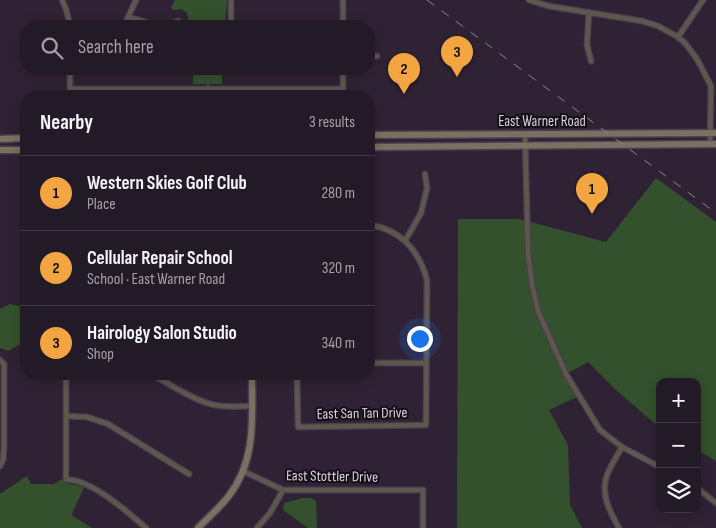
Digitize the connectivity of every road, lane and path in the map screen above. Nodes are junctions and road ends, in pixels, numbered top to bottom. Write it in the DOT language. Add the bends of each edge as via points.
graph roads {
  1 [pos="62,0"];
  2 [pos="136,0"];
  3 [pos="231,0"];
  4 [pos="343,0"];
  5 [pos="529,0"];
  6 [pos="703,0"];
  7 [pos="589,12"];
  8 [pos="129,17"];
  9 [pos="68,20"];
  10 [pos="127,20"];
  11 [pos="138,20"];
  12 [pos="231,20"];
  13 [pos="343,20"];
  14 [pos="678,37"];
  15 [pos="591,61"];
  16 [pos="70,75"];
  17 [pos="343,75"];
  18 [pos="208,88"];
  19 [pos="216,88"];
  20 [pos="713,133"];
  21 [pos="526,134"];
  22 [pos="375,135"];
  23 [pos="20,138"];
  24 [pos="0,139"];
  25 [pos="525,145"];
  26 [pos="713,145"];
  27 [pos="375,147"];
  28 [pos="0,150"];
  29 [pos="20,150"];
  30 [pos="424,174"];
  31 [pos="375,226"];
  32 [pos="406,241"];
  33 [pos="0,360"];
  34 [pos="375,363"];
  35 [pos="426,363"];
  36 [pos="66,380"];
  37 [pos="161,380"];
  38 [pos="252,380"];
  39 [pos="297,380"];
  40 [pos="252,406"];
  41 [pos="66,416"];
  42 [pos="2,434"];
  43 [pos="622,447"];
  44 [pos="0,466"];
  45 [pos="656,466"];
  46 [pos="243,472"];
  47 [pos="189,474"];
  48 [pos="283,490"];
  49 [pos="701,491"];
  50 [pos="716,503"];
  51 [pos="146,528"];
  52 [pos="198,528"];
  53 [pos="257,528"];
  54 [pos="424,528"];
  55 [pos="619,528"];
  1 -- 9 [label="street"];
  2 -- 8 [label="street"];
  3 -- 12 [label="street"];
  4 -- 13 [label="street"];
  5 -- 7 [label="street"];
  6 -- 14 [label="street"];
  7 -- 14 [label="street" via="646,22"];
  7 -- 15 [label="street" via="587,45"];
  8 -- 10 [label="street"];
  8 -- 11 [label="street"];
  14 -- 20 [label="street" via="697,59 711,86"];
  16 -- 18 [label="street" via="70,89"];
  17 -- 19 [label="street" via="343,89"];
  18 -- 19 [label="street"];
  20 -- 21 [label="main road, East Warner Road"];
  20 -- 26 [label="street"];
  21 -- 22 [label="main road, East Warner Road"];
  21 -- 25 [label="street"];
  23 -- 24 [label="main road"];
  25 -- 26 [label="main road, East Warner Road"];
  25 -- 27 [label="main road, East Warner Road"];
  25 -- 43 [label="street" via="528,254 538,311 566,374 600,430"];
  28 -- 29 [label="main road"];
  30 -- 32 [label="street" via="427,188 421,213"];
  31 -- 32 [label="street" via="394,232"];
  32 -- 35 [label="street" via="424,268 427,280"];
  33 -- 42 [label="street" via="4,364"];
  34 -- 35 [label="street"];
  35 -- 39 [label="street, East San Tan Drive" via="426,425 298,427"];
  36 -- 41 [label="street"];
  37 -- 40 [label="street" via="192,398 211,404"];
  38 -- 40 [label="main road"];
  40 -- 46 [label="main road" via="251,441"];
  41 -- 47 [label="street" via="87,417 108,424"];
  41 -- 51 [label="street" via="66,479 85,484"];
  42 -- 44 [label="street" via="3,460"];
  43 -- 45 [label="street"];
  43 -- 55 [label="street" via="606,476 604,491"];
  46 -- 48 [label="street, East Stottler Drive"];
  46 -- 52 [label="main road" via="228,496"];
  48 -- 53 [label="street"];
  48 -- 54 [label="street, East Stottler Drive" via="424,490"];
  49 -- 50 [label="street"];
}
